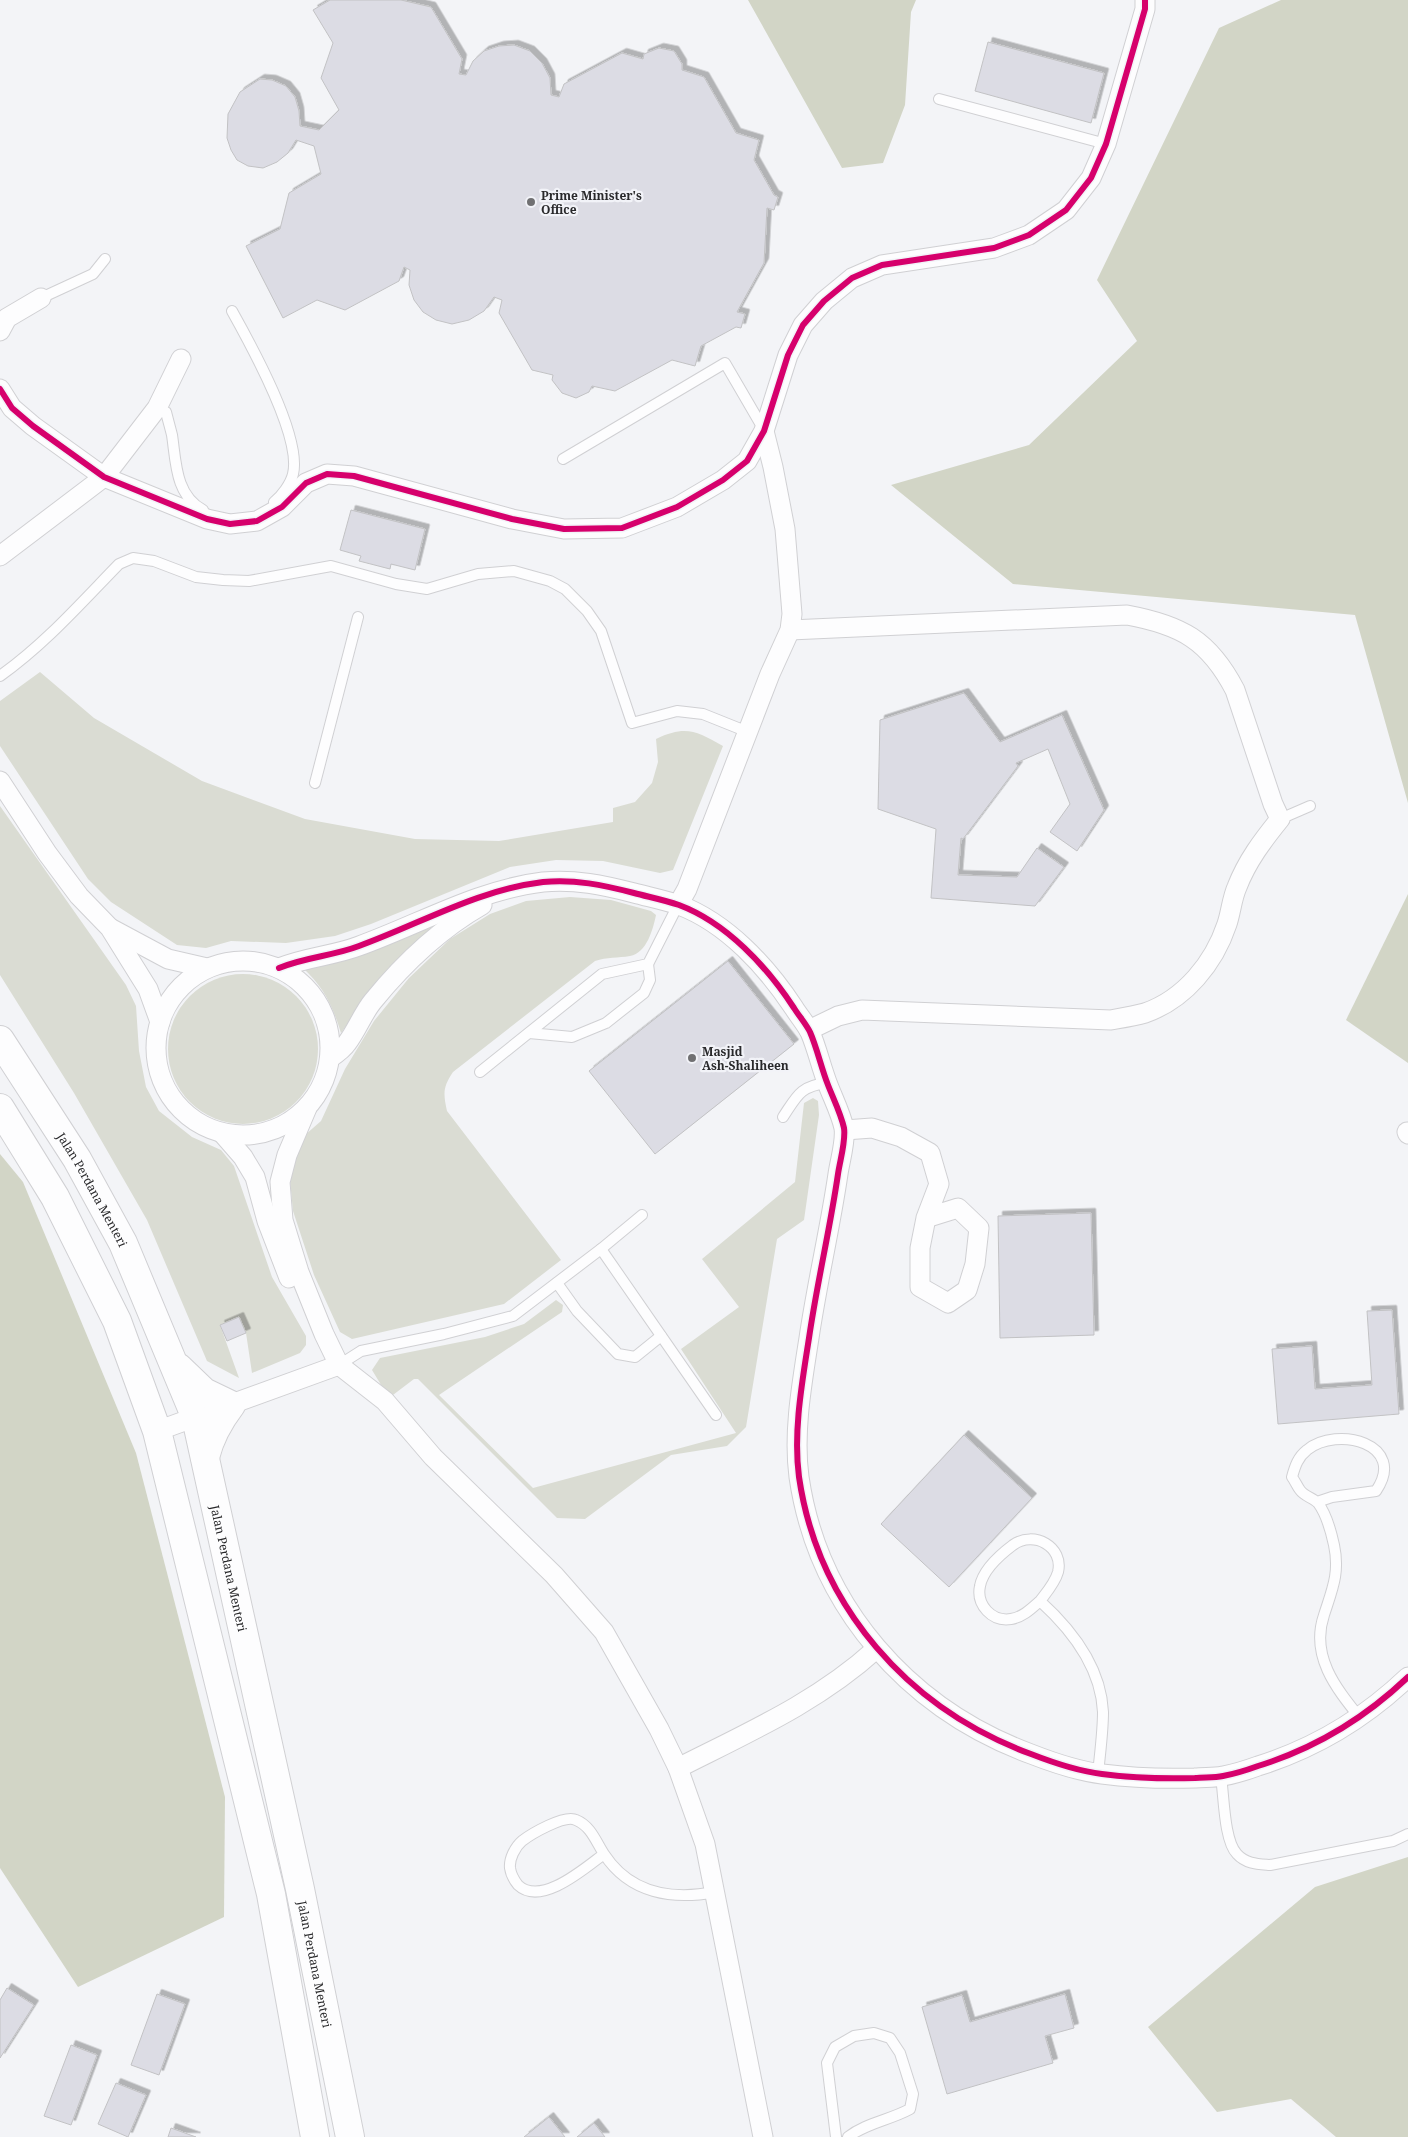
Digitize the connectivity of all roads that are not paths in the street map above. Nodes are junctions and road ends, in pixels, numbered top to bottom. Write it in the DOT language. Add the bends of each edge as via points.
graph roads {
  1 [pos="1144,0"];
  2 [pos="939,99"];
  3 [pos="1106,144"];
  4 [pos="105,259"];
  5 [pos="42,298"];
  6 [pos="232,311"];
  7 [pos="0,331"];
  8 [pos="181,359"];
  9 [pos="0,389"];
  10 [pos="157,408"];
  11 [pos="764,431"];
  12 [pos="562,459"];
  13 [pos="104,477"];
  14 [pos="0,556"];
  15 [pos="358,617"];
  16 [pos="790,630"];
  17 [pos="0,676"];
  18 [pos="748,732"];
  19 [pos="0,781"];
  20 [pos="316,783"];
  21 [pos="1310,806"];
  22 [pos="1280,819"];
  23 [pos="510,890"];
  24 [pos="678,905"];
  25 [pos="110,928"];
  26 [pos="648,964"];
  27 [pos="207,968"];
  28 [pos="279,968"];
  29 [pos="160,1022"];
  30 [pos="809,1030"];
  31 [pos="529,1033"];
  32 [pos="0,1040"];
  33 [pos="330,1058"];
  34 [pos="480,1072"];
  35 [pos="827,1083"];
  36 [pos="0,1108"];
  37 [pos="307,1108"];
  38 [pos="783,1117"];
  39 [pos="845,1130"];
  40 [pos="223,1134"];
  41 [pos="642,1215"];
  42 [pos="926,1218"];
  43 [pos="602,1250"];
  44 [pos="557,1284"];
  45 [pos="324,1334"];
  46 [pos="661,1336"];
  47 [pos="172,1359"];
  48 [pos="339,1364"];
  49 [pos="231,1405"];
  50 [pos="716,1415"];
  51 [pos="196,1418"];
  52 [pos="157,1431"];
  53 [pos="205,1457"];
  54 [pos="1317,1502"];
  55 [pos="1040,1601"];
  56 [pos="876,1649"];
  57 [pos="1408,1677"];
  58 [pos="1360,1718"];
  59 [pos="678,1768"];
  60 [pos="1098,1774"];
  61 [pos="1221,1777"];
  62 [pos="1408,1834"];
  63 [pos="604,1854"];
  64 [pos="715,1892"];
  65 [pos="315,2137"];
  66 [pos="350,2137"];
  67 [pos="763,2137"];
  68 [pos="836,2137"];
  69 [pos="848,2137"];
  1 -- 3 [label="street" via="1145,9"];
  2 -- 3 [label="lane"];
  3 -- 11 [label="street" via="1091,178 1066,210 1029,235 994,248 882,265 852,278 824,301 803,326 788,355"];
  4 -- 5 [label="lane" via="93,274"];
  5 -- 7 [label="street" via="7,318"];
  6 -- 10 [label="lane" via="254,350 294,452 293,475 280,497 264,511 248,516 217,517 194,505 179,481 166,412"];
  8 -- 10 [label="street"];
  9 -- 13 [label="street" via="12,408 33,426"];
  10 -- 13 [label="street"];
  11 -- 12 [label="lane" via="725,363"];
  11 -- 13 [label="street" via="747,461 723,480 677,507 622,528 564,529 354,476 327,474 306,483 282,507 257,521 230,524 207,519"];
  11 -- 16 [label="street" via="784,529 792,614"];
  13 -- 14 [label="street"];
  15 -- 20 [label="lane"];
  16 -- 18 [label="street"];
  16 -- 22 [label="street" via="1127,615 1177,628 1198,642 1226,673 1235,690 1272,804"];
  17 -- 18 [label="lane" via="51,636 118,564 133,558 154,561 196,577 223,580 249,581 331,566 426,589 478,574 514,571 565,589 587,611 601,631 632,723 677,711 703,714"];
  18 -- 24 [label="street"];
  19 -- 25 [label="street" via="79,896"];
  21 -- 22 [label="lane"];
  22 -- 30 [label="street" via="1264,838 1236,888 1225,930 1207,965 1189,986 1171,1000 1145,1012 1111,1020 1094,1020 862,1010 838,1016"];
  23 -- 24 [label="street" via="544,882 592,882"];
  23 -- 28 [label="street" via="464,902 345,951 301,959"];
  23 -- 33 [label="street" via="464,915 428,944 372,1002 346,1044"];
  24 -- 26 [label="lane"];
  24 -- 30 [label="street" via="701,915 744,946 776,982"];
  25 -- 27 [label="street" via="168,959"];
  25 -- 29 [label="street" via="148,989"];
  26 -- 31 [label="lane" via="602,974"];
  26 -- 31 [label="lane" via="650,980 644,993 606,1023 572,1037"];
  27 -- 28 [label="street" via="230,961 255,961"];
  27 -- 29 [label="street" via="170,1000"];
  28 -- 33 [label="street" via="302,983 320,1005 329,1031"];
  29 -- 40 [label="street" via="157,1060 161,1079 175,1104 197,1123"];
  30 -- 35 [label="street"];
  31 -- 34 [label="lane"];
  32 -- 47 [label="main road, Jalan Perdana Menteri" via="77,1159 118,1235"];
  33 -- 37 [label="street" via="323,1085"];
  35 -- 38 [label="lane" via="812,1085 799,1092"];
  35 -- 39 [label="street"];
  36 -- 52 [label="main road" via="55,1197 117,1321"];
  37 -- 40 [label="street" via="283,1126 254,1136"];
  37 -- 45 [label="street" via="287,1155 280,1182 283,1220 299,1272"];
  39 -- 42 [label="street" via="872,1128 900,1137 930,1153 940,1184"];
  39 -- 56 [label="street" via="806,1360 798,1431 799,1475 810,1523 826,1569 851,1615"];
  40 -- 45 [label="street" via="256,1177 267,1221 290,1280"];
  41 -- 43 [label="lane"];
  42 -- 42 [label="street" via="920,1248 920,1287 948,1303 967,1290 979,1228 958,1208"];
  43 -- 44 [label="lane"];
  43 -- 46 [label="lane"];
  44 -- 46 [label="lane" via="577,1311 618,1354 635,1357"];
  44 -- 48 [label="lane" via="513,1316 444,1334 361,1350"];
  45 -- 48 [label="street"];
  46 -- 50 [label="lane"];
  47 -- 49 [label="main road" via="204,1392"];
  47 -- 51 [label="main road, Jalan Perdana Menteri"];
  48 -- 49 [label="street"];
  48 -- 59 [label="street" via="384,1400 433,1457 554,1575 604,1632"];
  49 -- 51 [label="street"];
  49 -- 53 [label="main road" via="218,1423"];
  51 -- 52 [label="street"];
  51 -- 53 [label="main road, Jalan Perdana Menteri"];
  52 -- 65 [label="main road" via="271,1894"];
  53 -- 66 [label="main road, Jalan Perdana Menteri" via="300,1889"];
  54 -- 54 [label="lane" via="1300,1491 1292,1477 1296,1462 1307,1450 1322,1442 1354,1439 1383,1455 1386,1470 1376,1491"];
  54 -- 58 [label="lane" via="1327,1520 1335,1547 1337,1572 1320,1636 1323,1661 1335,1686"];
  55 -- 55 [label="lane" via="1025,1614 1010,1619 997,1618 986,1611 980,1601 980,1586 986,1572 1006,1550 1018,1541 1032,1537 1046,1543 1058,1557 1058,1572"];
  55 -- 60 [label="lane" via="1063,1622 1083,1650 1097,1680 1103,1711"];
  56 -- 59 [label="street" via="847,1674 780,1717"];
  56 -- 60 [label="street" via="931,1701 959,1720 1002,1744 1063,1766"];
  57 -- 58 [label="street"];
  58 -- 61 [label="street" via="1288,1757"];
  59 -- 64 [label="street" via="705,1844"];
  60 -- 61 [label="street" via="1156,1779"];
  61 -- 62 [label="lane" via="1229,1838 1237,1854 1252,1864 1270,1865 1392,1841"];
  63 -- 63 [label="lane" via="586,1825 574,1818 558,1821 521,1842 512,1854 509,1867 513,1879 523,1890 540,1892 560,1885"];
  63 -- 64 [label="lane" via="624,1876 665,1895 691,1897"];
  64 -- 67 [label="street"];
  68 -- 69 [label="lane" via="827,2063 835,2047 854,2036 874,2033 890,2038 900,2053 912,2094 910,2109"];
}
